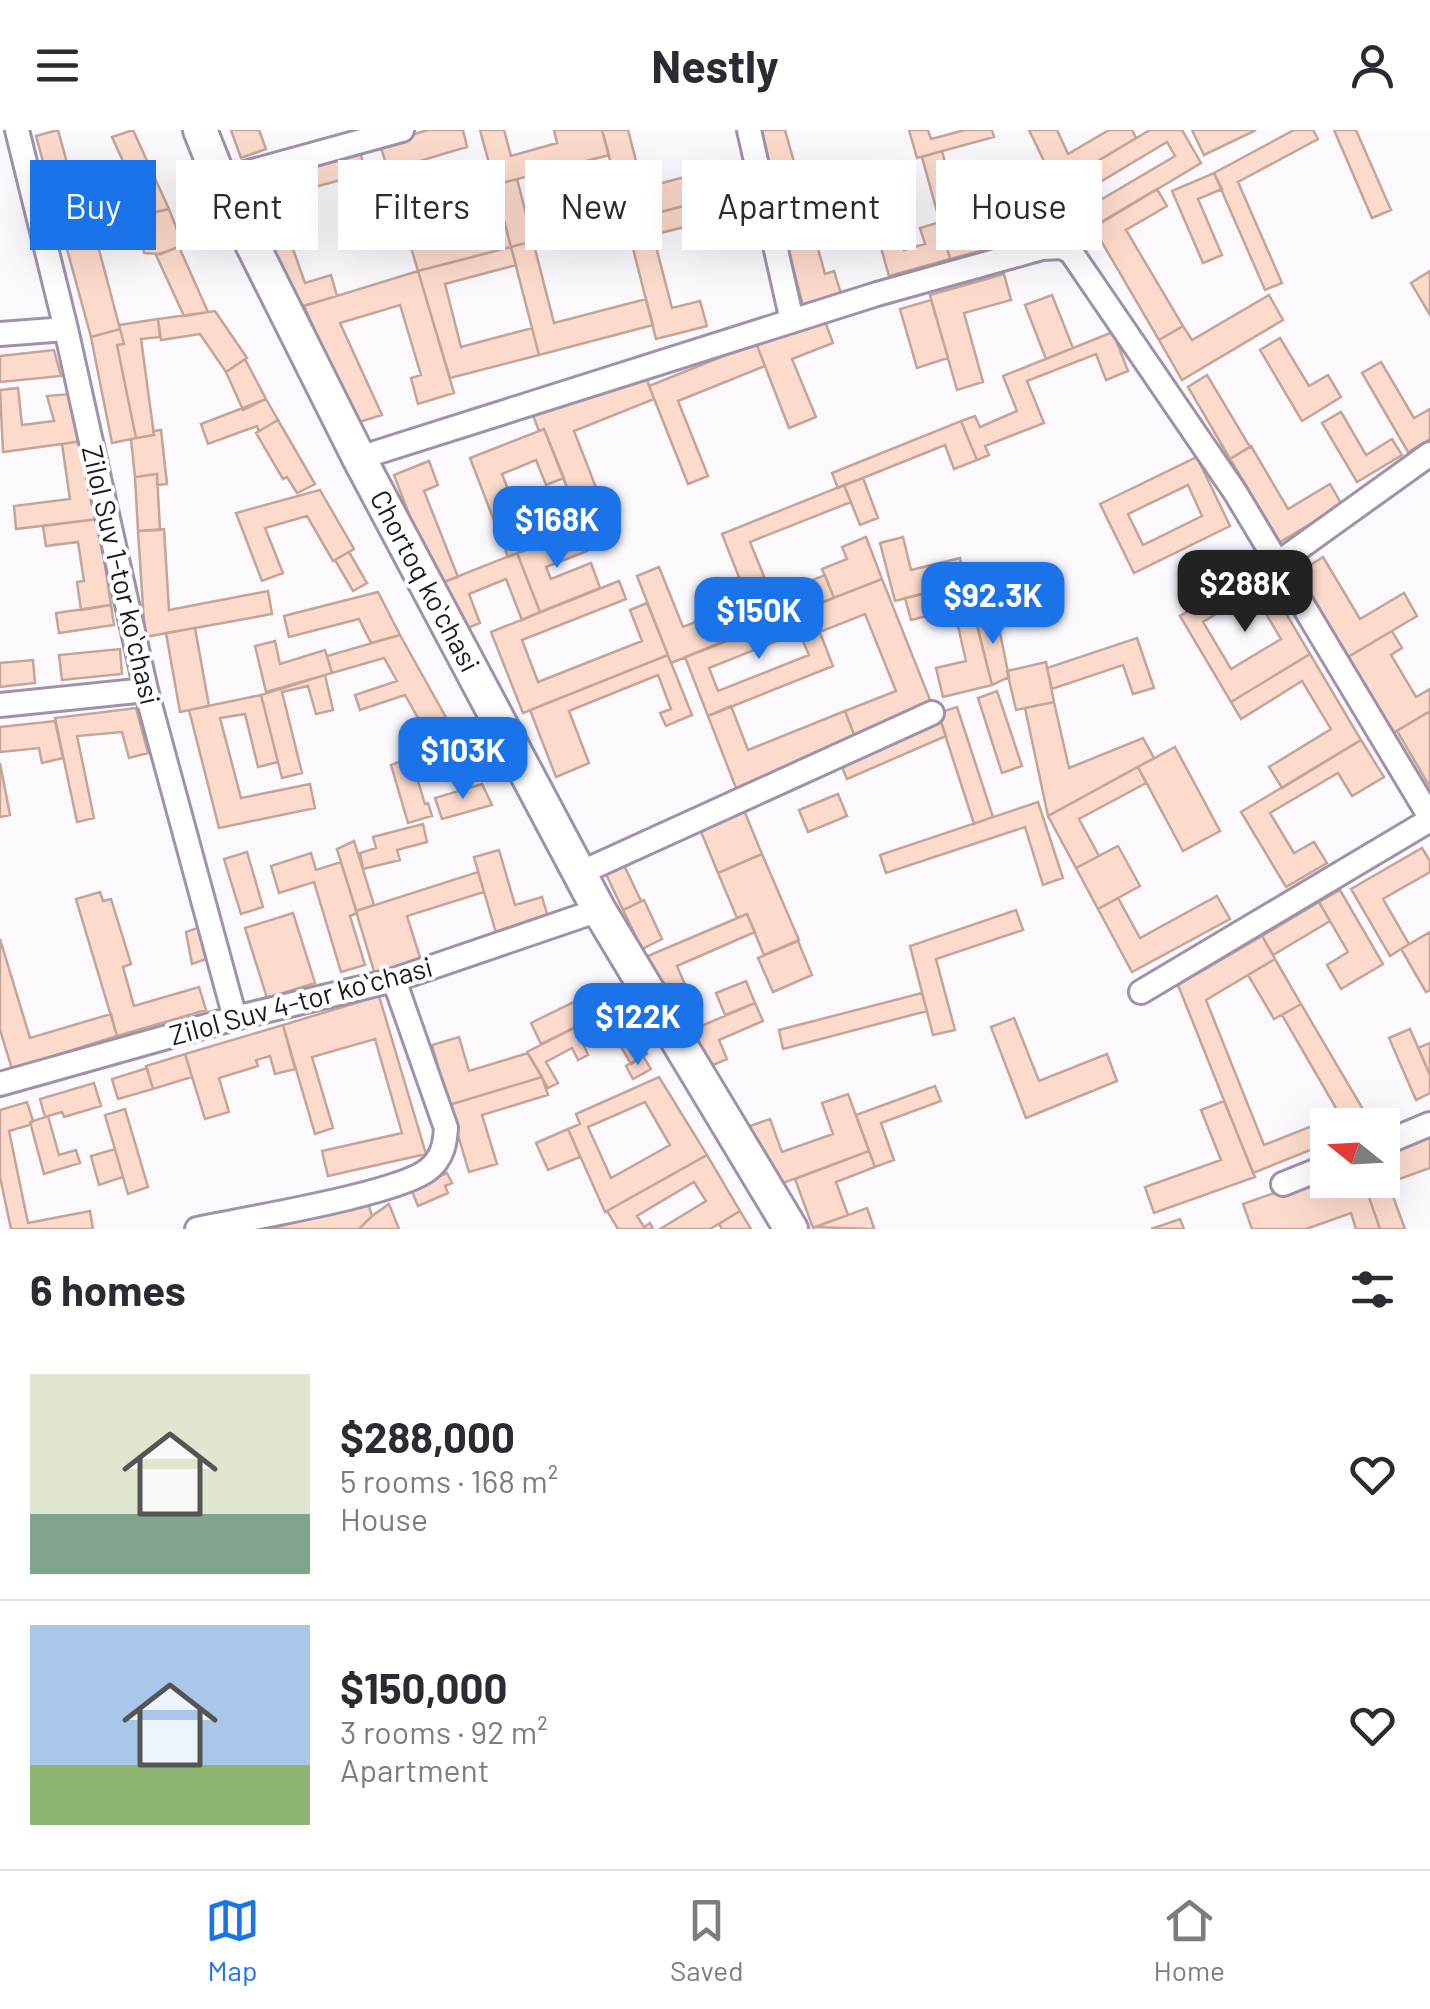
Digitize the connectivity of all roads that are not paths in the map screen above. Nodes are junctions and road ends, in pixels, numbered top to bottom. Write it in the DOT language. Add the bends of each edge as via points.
graph roads {
  1 [pos="16,130"];
  2 [pos="200,130"];
  3 [pos="402,130"];
  4 [pos="749,130"];
  5 [pos="212,160"];
  6 [pos="293,160"];
  7 [pos="255,250"];
  8 [pos="792,321"];
  9 [pos="66,328"];
  10 [pos="0,334"];
  11 [pos="1430,454"];
  12 [pos="359,458"];
  13 [pos="1278,563"];
  14 [pos="146,690"];
  15 [pos="0,706"];
  16 [pos="932,712"];
  17 [pos="1430,818"];
  18 [pos="580,873"];
  19 [pos="599,910"];
  20 [pos="394,980"];
  21 [pos="1141,992"];
  22 [pos="236,1018"];
  23 [pos="0,1084"];
  24 [pos="1430,1124"];
  25 [pos="1400,1136"];
  26 [pos="1310,1173"];
  27 [pos="1283,1184"];
  28 [pos="198,1229"];
  29 [pos="791,1229"];
  1 -- 9 [label="street, Zilol Suv 1-tor koʻchasi"];
  2 -- 5 [label="main road, Chortoq koʻchasi"];
  3 -- 6 [label="street"];
  4 -- 8 [label="street"];
  7 -- 12 [label="main road, Chortoq koʻchasi"];
  8 -- 12 [label="street"];
  8 -- 13 [label="street" via="1061,247 1071,252"];
  9 -- 10 [label="street"];
  9 -- 14 [label="street, Zilol Suv 1-tor koʻchasi"];
  11 -- 13 [label="street"];
  12 -- 18 [label="main road, Chortoq koʻchasi"];
  13 -- 17 [label="street"];
  14 -- 15 [label="street"];
  14 -- 22 [label="street, Zilol Suv 1-tor koʻchasi"];
  16 -- 18 [label="street"];
  17 -- 21 [label="street"];
  18 -- 19 [label="main road, Chortoq koʻchasi"];
  19 -- 20 [label="street, Zilol Suv 4-tor koʻchasi"];
  19 -- 29 [label="main road, Chortoq koʻchasi"];
  20 -- 22 [label="street, Zilol Suv 4-tor koʻchasi"];
  20 -- 28 [label="street" via="446,1128 440,1157 427,1172 396,1186"];
  22 -- 23 [label="street, Zilol Suv 4-tor koʻchasi"];
  24 -- 25 [label="street"];
  26 -- 27 [label="street"];
}
